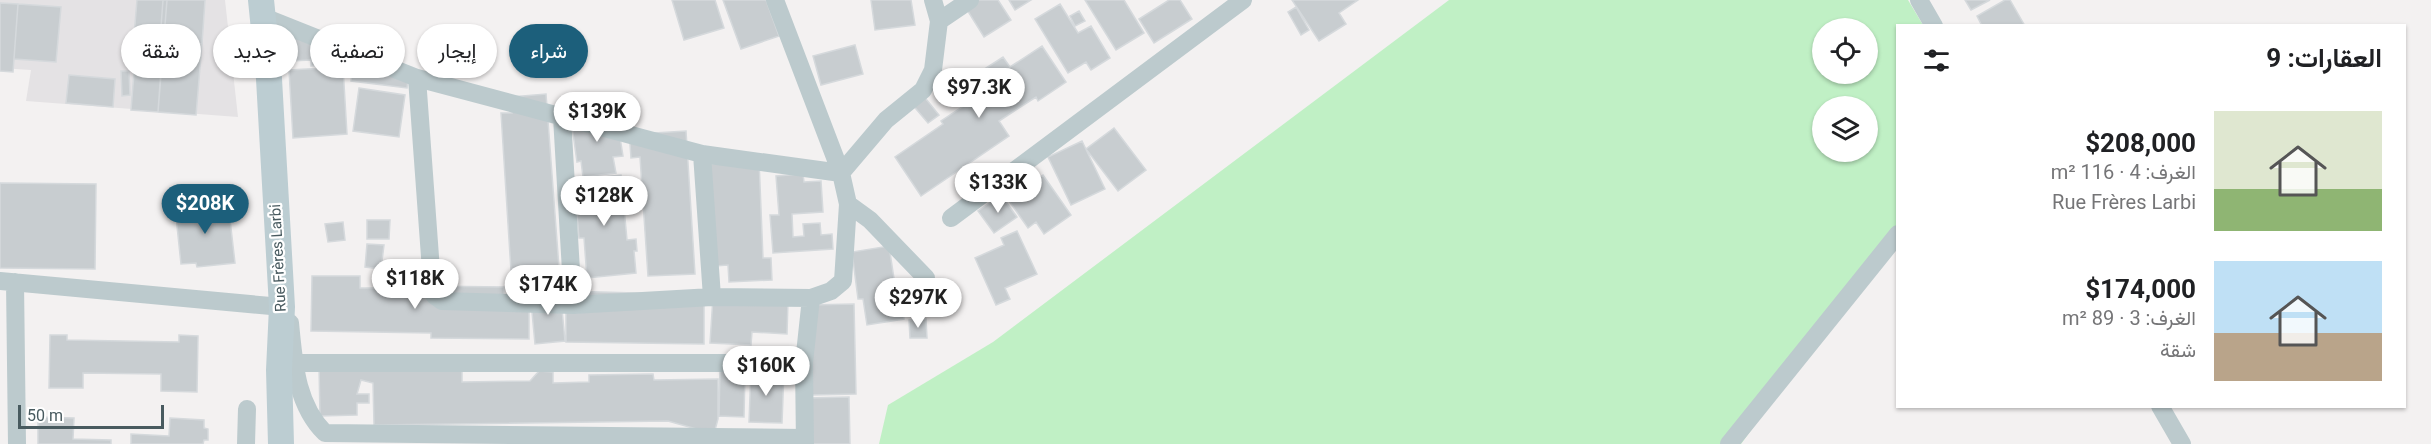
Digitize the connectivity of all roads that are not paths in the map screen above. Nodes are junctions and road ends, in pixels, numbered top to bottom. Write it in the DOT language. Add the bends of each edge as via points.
graph roads {
  1 [pos="775,0"];
  2 [pos="933,0"];
  3 [pos="970,0"];
  4 [pos="1243,0"];
  5 [pos="1918,0"];
  6 [pos="262,8"];
  7 [pos="939,21"];
  8 [pos="1933,24"];
  9 [pos="417,78"];
  10 [pos="562,117"];
  11 [pos="702,154"];
  12 [pos="841,173"];
  13 [pos="848,204"];
  14 [pos="951,218"];
  15 [pos="1896,236"];
  16 [pos="279,274"];
  17 [pos="926,278"];
  18 [pos="7,282"];
  19 [pos="712,297"];
  20 [pos="810,298"];
  21 [pos="573,305"];
  22 [pos="282,307"];
  23 [pos="804,363"];
  24 [pos="287,367"];
  25 [pos="2161,408"];
  26 [pos="247,409"];
  27 [pos="805,441"];
  28 [pos="17,444"];
  29 [pos="246,444"];
  30 [pos="281,444"];
  31 [pos="1729,444"];
  32 [pos="2182,444"];
  1 -- 12 [label="street"];
  2 -- 7 [label="street"];
  3 -- 7 [label="street"];
  4 -- 14 [label="street"];
  5 -- 8 [label="street"];
  6 -- 9 [label="street"];
  6 -- 16 [label="main road, Rue Frères Larbi"];
  7 -- 12 [label="street" via="933,70 923,90 886,120"];
  9 -- 10 [label="street"];
  9 -- 21 [label="street" via="435,295 442,301"];
  10 -- 11 [label="street"];
  10 -- 21 [label="street"];
  11 -- 12 [label="street"];
  11 -- 19 [label="street"];
  12 -- 13 [label="street"];
  13 -- 17 [label="street" via="870,220"];
  13 -- 20 [label="street" via="843,281 831,291"];
  15 -- 31 [label="street"];
  16 -- 22 [label="main road, Rue Frères Larbi"];
  16 -- 24 [label="street" via="288,304"];
  18 -- 22 [label="street"];
  18 -- 28 [label="street"];
  19 -- 20 [label="street"];
  19 -- 21 [label="street"];
  20 -- 23 [label="street"];
  22 -- 24 [label="main road, Rue Frères Larbi"];
  23 -- 24 [label="street"];
  23 -- 27 [label="street"];
  24 -- 27 [label="street" via="311,419 325,433"];
  24 -- 30 [label="main road, Rue Frères Larbi"];
  25 -- 32 [label="street"];
  26 -- 29 [label="street"];
}
